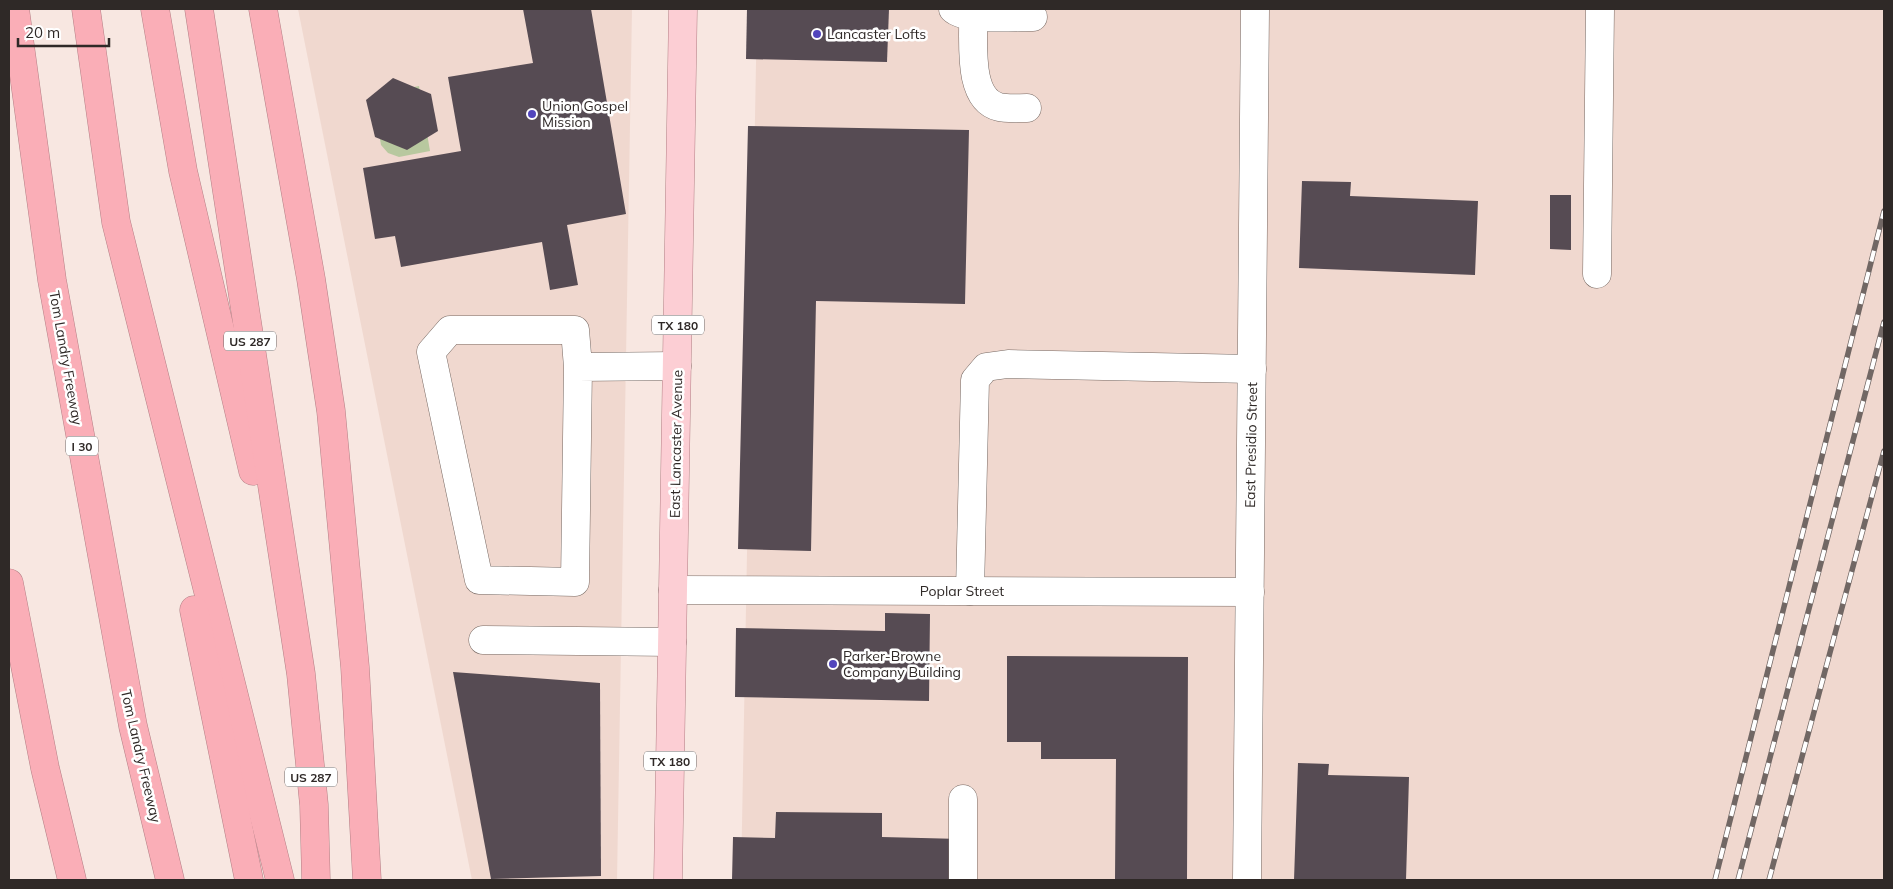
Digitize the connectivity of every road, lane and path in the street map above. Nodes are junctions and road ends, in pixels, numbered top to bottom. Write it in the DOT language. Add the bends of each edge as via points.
graph roads {
  1 [pos="15,9"];
  2 [pos="86,9"];
  3 [pos="155,9"];
  4 [pos="199,9"];
  5 [pos="263,9"];
  6 [pos="683,9"];
  7 [pos="1255,9"];
  8 [pos="1600,9"];
  9 [pos="963,12"];
  10 [pos="1033,17"];
  11 [pos="1026,108"];
  12 [pos="116,222"];
  13 [pos="1597,274"];
  14 [pos="677,366"];
  15 [pos="578,367"];
  16 [pos="1252,369"];
  17 [pos="9,583"];
  18 [pos="673,590"];
  19 [pos="970,591"];
  20 [pos="1250,592"];
  21 [pos="482,640"];
  22 [pos="672,642"];
  23 [pos="301,674"];
  24 [pos="964,799"];
  25 [pos="72,880"];
  26 [pos="170,880"];
  27 [pos="249,880"];
  28 [pos="280,880"];
  29 [pos="316,880"];
  30 [pos="367,880"];
  31 [pos="668,880"];
  32 [pos="963,880"];
  33 [pos="1246,880"];
  1 -- 26 [label="highway, Tom Landry Freeway / I 30" via="52,280 133,726"];
  2 -- 12 [label="highway"];
  3 -- 23 [label="highway" via="183,170"];
  4 -- 23 [label="highway, US 287"];
  5 -- 30 [label="highway" via="308,260 330,411 355,667"];
  6 -- 14 [label="main road, East Lancaster Avenue / TX 180"];
  7 -- 16 [label="street, East Presidio Street"];
  8 -- 13 [label="street"];
  9 -- 10 [label="street"];
  9 -- 11 [label="street" via="981,96 999,107"];
  12 -- 27 [label="highway"];
  12 -- 28 [label="highway"];
  14 -- 15 [label="street"];
  14 -- 18 [label="main road, East Lancaster Avenue / TX 180"];
  15 -- 15 [label="street" via="575,582 478,580 430,352 450,330 575,330"];
  16 -- 19 [label="street" via="1008,364 986,367 975,380"];
  16 -- 20 [label="street, East Presidio Street"];
  17 -- 25 [label="highway" via="45,768"];
  18 -- 19 [label="street, Poplar Street"];
  18 -- 22 [label="main road, East Lancaster Avenue / TX 180"];
  19 -- 20 [label="street, Poplar Street"];
  20 -- 33 [label="street, East Presidio Street"];
  21 -- 22 [label="street"];
  22 -- 31 [label="main road, East Lancaster Avenue / TX 180"];
  23 -- 29 [label="highway, US 287" via="314,805"];
  24 -- 32 [label="street"];
}
